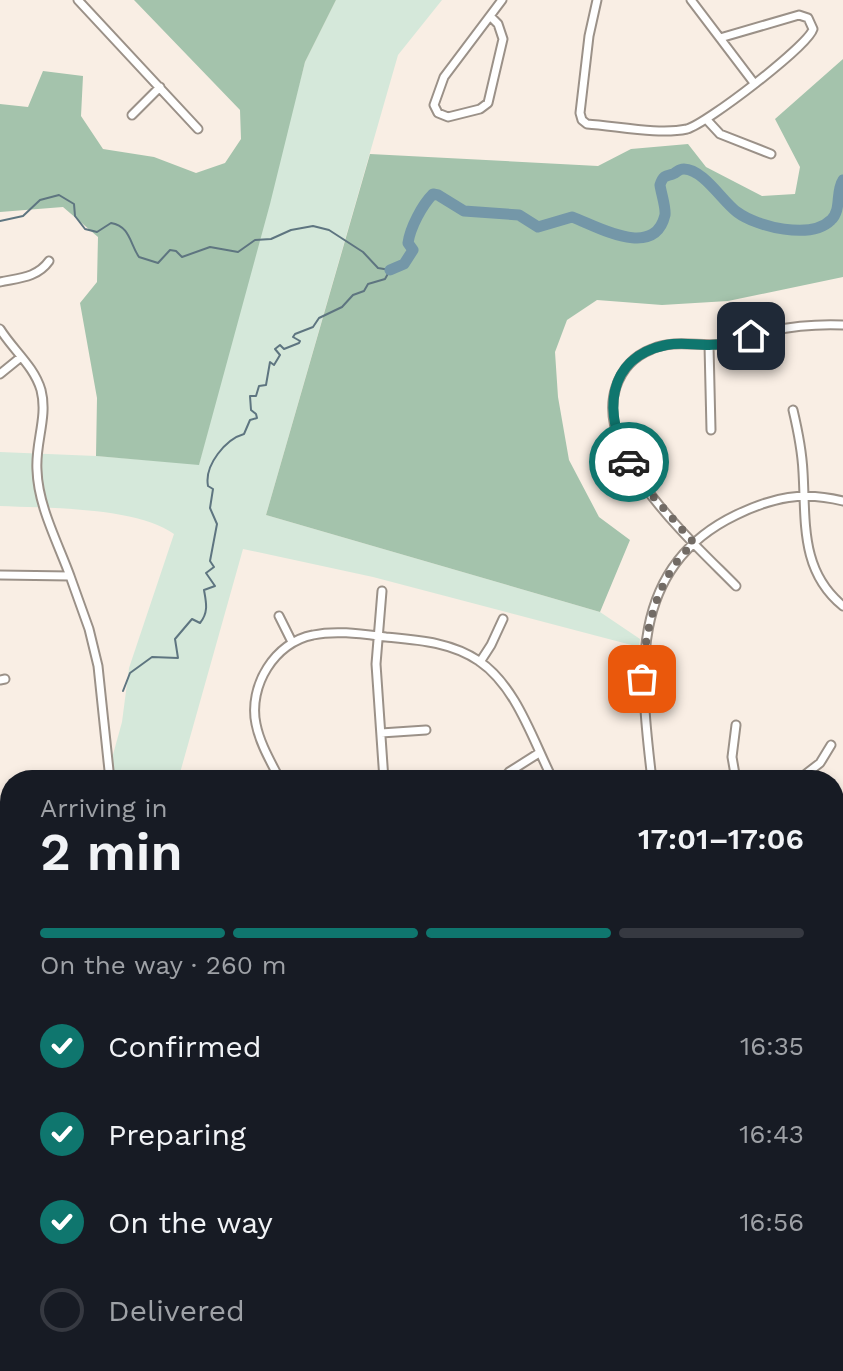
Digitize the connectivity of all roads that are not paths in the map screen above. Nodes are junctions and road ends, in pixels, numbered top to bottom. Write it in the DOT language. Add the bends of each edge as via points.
graph roads {
  1 [pos="78,0"];
  2 [pos="502,0"];
  3 [pos="597,0"];
  4 [pos="691,0"];
  5 [pos="490,16"];
  6 [pos="720,38"];
  7 [pos="754,83"];
  8 [pos="160,87"];
  9 [pos="132,115"];
  10 [pos="707,120"];
  11 [pos="198,129"];
  12 [pos="771,154"];
  13 [pos="49,261"];
  14 [pos="0,282"];
  15 [pos="843,325"];
  16 [pos="0,329"];
  17 [pos="709,345"];
  18 [pos="21,357"];
  19 [pos="0,374"];
  20 [pos="793,410"];
  21 [pos="711,430"];
  22 [pos="804,494"];
  23 [pos="843,501"];
  24 [pos="694,543"];
  25 [pos="0,575"];
  26 [pos="70,576"];
  27 [pos="736,586"];
  28 [pos="382,591"];
  29 [pos="843,606"];
  30 [pos="279,616"];
  31 [pos="503,619"];
  32 [pos="378,636"];
  33 [pos="292,642"];
  34 [pos="480,662"];
  35 [pos="736,725"];
  36 [pos="426,730"];
  37 [pos="381,733"];
  38 [pos="831,745"];
  39 [pos="539,753"];
  40 [pos="109,770"];
  41 [pos="275,770"];
  42 [pos="383,770"];
  43 [pos="512,770"];
  44 [pos="548,770"];
  45 [pos="651,770"];
  46 [pos="734,770"];
  47 [pos="811,770"];
  1 -- 8 [label="street"];
  2 -- 5 [label="street"];
  3 -- 10 [label="street" via="582,120 673,130"];
  4 -- 6 [label="street"];
  5 -- 5 [label="street" via="439,86 434,105 442,115 480,109 490,99 503,39"];
  6 -- 7 [label="street"];
  6 -- 7 [label="street" via="794,16 811,21 810,37"];
  7 -- 10 [label="street"];
  8 -- 9 [label="street"];
  8 -- 11 [label="street"];
  10 -- 12 [label="street" via="720,134"];
  13 -- 14 [label="street" via="33,275"];
  15 -- 17 [label="street" via="793,327"];
  16 -- 18 [label="street"];
  17 -- 21 [label="street"];
  17 -- 24 [label="street" via="678,343 643,353 622,372 612,401 614,425 634,471"];
  18 -- 19 [label="street"];
  18 -- 26 [label="street" via="41,391 37,474"];
  20 -- 22 [label="street"];
  22 -- 23 [label="street"];
  22 -- 24 [label="street" via="755,506 719,523"];
  22 -- 29 [label="street" via="810,560"];
  24 -- 27 [label="street"];
  24 -- 45 [label="street" via="663,584 644,658"];
  25 -- 26 [label="street"];
  26 -- 40 [label="street" via="98,666"];
  28 -- 32 [label="street"];
  30 -- 33 [label="street"];
  31 -- 34 [label="street"];
  32 -- 33 [label="street" via="319,633"];
  32 -- 34 [label="street" via="439,644"];
  32 -- 37 [label="street"];
  33 -- 41 [label="street" via="264,674 255,707 256,727"];
  34 -- 39 [label="street" via="506,688"];
  35 -- 46 [label="street"];
  36 -- 37 [label="street"];
  37 -- 42 [label="street"];
  38 -- 47 [label="street"];
  39 -- 43 [label="street"];
  39 -- 44 [label="street"];
}
